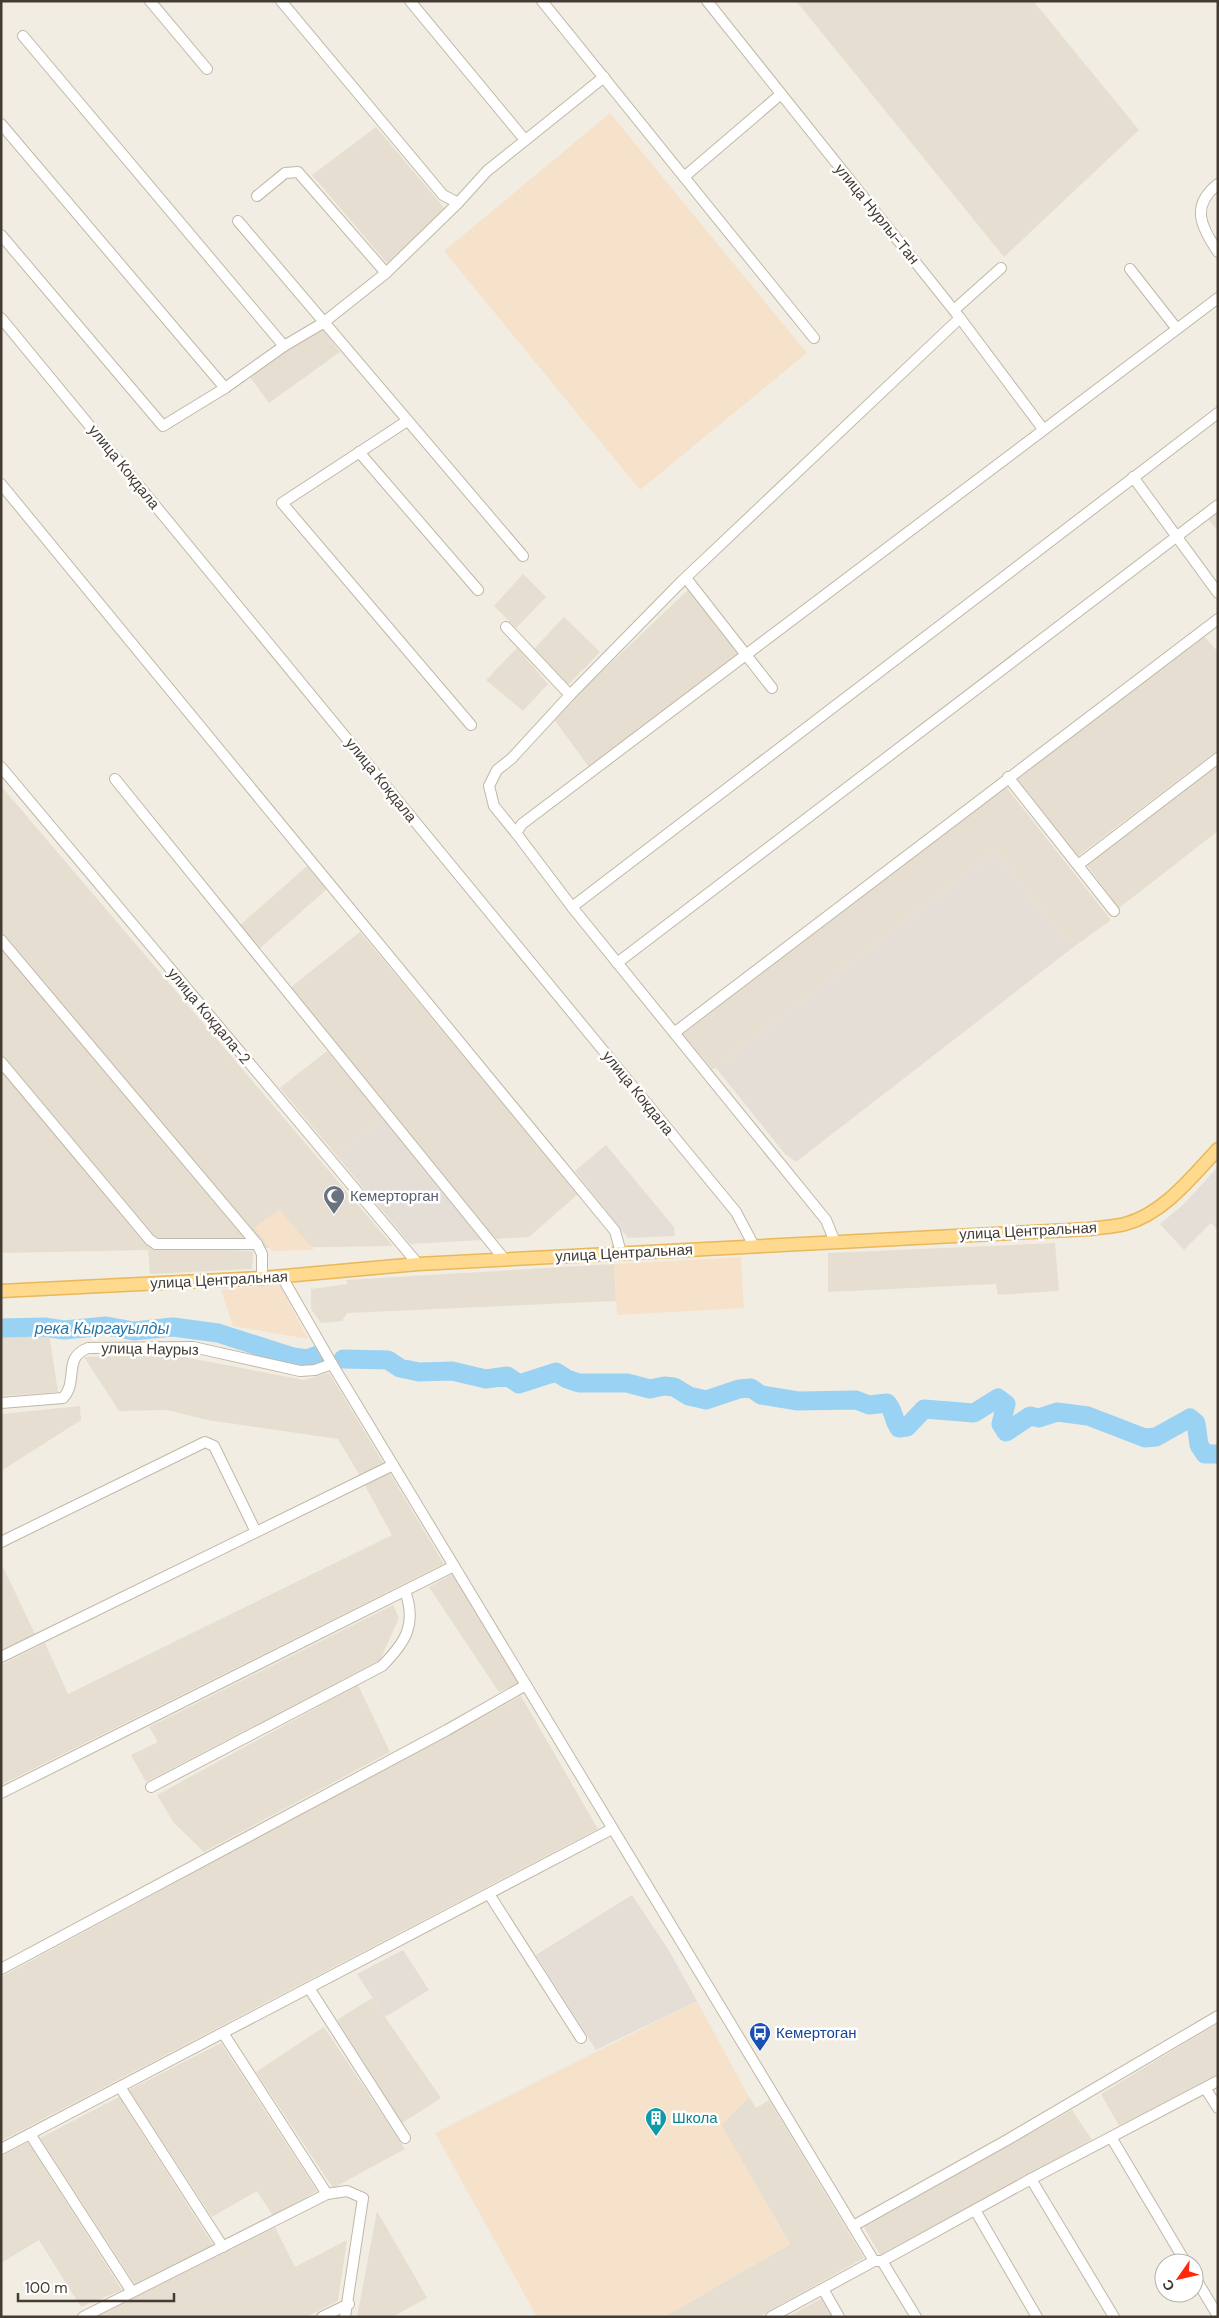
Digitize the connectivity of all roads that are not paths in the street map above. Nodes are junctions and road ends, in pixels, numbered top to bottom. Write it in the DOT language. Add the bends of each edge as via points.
graph roads {
  1 [pos="150,1"];
  2 [pos="281,1"];
  3 [pos="410,1"];
  4 [pos="542,1"];
  5 [pos="707,1"];
  6 [pos="23,36"];
  7 [pos="207,69"];
  8 [pos="604,77"];
  9 [pos="781,94"];
  10 [pos="1,124"];
  11 [pos="525,140"];
  12 [pos="684,177"];
  13 [pos="1218,184"];
  14 [pos="257,196"];
  15 [pos="458,203"];
  16 [pos="238,221"];
  17 [pos="1,235"];
  18 [pos="1218,252"];
  19 [pos="1001,268"];
  20 [pos="1130,269"];
  21 [pos="386,273"];
  22 [pos="1218,298"];
  23 [pos="957,314"];
  24 [pos="1,318"];
  25 [pos="323,323"];
  26 [pos="1177,329"];
  27 [pos="814,338"];
  28 [pos="284,346"];
  29 [pos="225,388"];
  30 [pos="1218,413"];
  31 [pos="407,421"];
  32 [pos="1043,429"];
  33 [pos="359,452"];
  34 [pos="1133,477"];
  35 [pos="1,484"];
  36 [pos="1218,504"];
  37 [pos="1176,536"];
  38 [pos="523,556"];
  39 [pos="686,578"];
  40 [pos="478,590"];
  41 [pos="1218,594"];
  42 [pos="1218,619"];
  43 [pos="506,627"];
  44 [pos="746,654"];
  45 [pos="772,688"];
  46 [pos="570,695"];
  47 [pos="471,725"];
  48 [pos="1218,758"];
  49 [pos="1,767"];
  50 [pos="1008,777"];
  51 [pos="115,779"];
  52 [pos="516,833"];
  53 [pos="1078,865"];
  54 [pos="572,907"];
  55 [pos="1114,911"];
  56 [pos="1,940"];
  57 [pos="617,963"];
  58 [pos="674,1033"];
  59 [pos="1,1062"];
  60 [pos="1218,1149"];
  61 [pos="835,1242"];
  62 [pos="257,1244"];
  63 [pos="754,1246"];
  64 [pos="621,1253"];
  65 [pos="505,1260"];
  66 [pos="418,1264"];
  67 [pos="282,1277"];
  68 [pos="262,1278"];
  69 [pos="1,1291"];
  70 [pos="332,1364"];
  71 [pos="1,1403"];
  72 [pos="393,1465"];
  73 [pos="256,1532"];
  74 [pos="1,1542"];
  75 [pos="454,1566"];
  76 [pos="405,1591"];
  77 [pos="1,1657"];
  78 [pos="526,1685"];
  79 [pos="151,1788"];
  80 [pos="1,1793"];
  81 [pos="612,1829"];
  82 [pos="489,1894"];
  83 [pos="1,1969"];
  84 [pos="309,1988"];
  85 [pos="1218,2016"];
  86 [pos="223,2033"];
  87 [pos="581,2038"];
  88 [pos="1218,2081"];
  89 [pos="120,2087"];
  90 [pos="1205,2088"];
  91 [pos="1218,2108"];
  92 [pos="30,2134"];
  93 [pos="1111,2137"];
  94 [pos="405,2138"];
  95 [pos="1,2149"];
  96 [pos="1032,2179"];
  97 [pos="327,2194"];
  98 [pos="975,2210"];
  99 [pos="853,2226"];
  100 [pos="223,2246"];
  101 [pos="1180,2253"];
  102 [pos="878,2261"];
  103 [pos="823,2289"];
  104 [pos="132,2292"];
  105 [pos="1204,2293"];
  106 [pos="348,2304"];
  107 [pos="1218,2316"];
  108 [pos="83,2317"];
  109 [pos="322,2317"];
  110 [pos="345,2317"];
  111 [pos="771,2317"];
  112 [pos="839,2317"];
  113 [pos="916,2317"];
  114 [pos="1036,2317"];
  115 [pos="1114,2317"];
  1 -- 7 [label="street"];
  2 -- 15 [label="street" via="443,195"];
  3 -- 11 [label="street"];
  4 -- 8 [label="street"];
  5 -- 9 [label="street, улица Нурлы-Тан"];
  6 -- 28 [label="street"];
  8 -- 11 [label="street"];
  8 -- 12 [label="street"];
  9 -- 12 [label="street"];
  9 -- 23 [label="street, улица Нурлы-Тан"];
  10 -- 29 [label="street"];
  11 -- 15 [label="street" via="487,171"];
  12 -- 27 [label="street"];
  13 -- 18 [label="street" via="1207,192 1201,205 1201,222"];
  14 -- 21 [label="street" via="285,173 298,172"];
  15 -- 21 [label="street"];
  16 -- 25 [label="street"];
  17 -- 29 [label="street" via="163,426"];
  19 -- 23 [label="street"];
  20 -- 26 [label="street"];
  21 -- 25 [label="street"];
  22 -- 26 [label="street"];
  23 -- 32 [label="street, улица Нурлы-Тан"];
  23 -- 39 [label="street"];
  24 -- 63 [label="street, улица Кокдала" via="730,1204"];
  25 -- 28 [label="street"];
  25 -- 31 [label="street"];
  26 -- 32 [label="street"];
  28 -- 29 [label="street"];
  30 -- 34 [label="street"];
  31 -- 33 [label="street"];
  31 -- 38 [label="street"];
  32 -- 44 [label="street"];
  33 -- 40 [label="street"];
  33 -- 47 [label="street" via="282,502"];
  34 -- 37 [label="street"];
  34 -- 54 [label="street"];
  35 -- 64 [label="street" via="615,1231"];
  36 -- 37 [label="street"];
  37 -- 41 [label="street"];
  37 -- 57 [label="street"];
  39 -- 44 [label="street"];
  39 -- 46 [label="street"];
  42 -- 50 [label="street"];
  43 -- 46 [label="street"];
  44 -- 45 [label="street"];
  44 -- 52 [label="street" via="522,824"];
  46 -- 52 [label="street" via="497,770 489,786 494,806"];
  48 -- 53 [label="street"];
  49 -- 66 [label="street, улица Кокдала-2"];
  50 -- 53 [label="street"];
  50 -- 58 [label="street"];
  51 -- 65 [label="street"];
  52 -- 54 [label="street"];
  53 -- 55 [label="street"];
  54 -- 57 [label="street"];
  56 -- 62 [label="street"];
  57 -- 58 [label="street"];
  58 -- 61 [label="street" via="826,1220"];
  59 -- 62 [label="street" via="150,1240 156,1244"];
  60 -- 61 [label="main road, улица Центральная" via="1168,1200 1154,1211 1126,1224 1090,1229"];
  61 -- 63 [label="main road, улица Центральная"];
  62 -- 68 [label="street" via="262,1254"];
  63 -- 64 [label="main road, улица Центральная"];
  64 -- 65 [label="main road, улица Центральная"];
  65 -- 66 [label="main road, улица Центральная"];
  66 -- 67 [label="main road, улица Центральная"];
  67 -- 68 [label="main road, улица Центральная"];
  67 -- 70 [label="street"];
  68 -- 69 [label="main road, улица Центральная"];
  70 -- 71 [label="street, улица Наурыз" via="300,1371 193,1347 88,1348 73,1358 70,1390 62,1398"];
  70 -- 72 [label="street"];
  72 -- 73 [label="street"];
  72 -- 75 [label="street"];
  73 -- 74 [label="street" via="214,1446 205,1442"];
  73 -- 77 [label="street"];
  75 -- 76 [label="street"];
  75 -- 78 [label="street"];
  76 -- 79 [label="street" via="411,1608 409,1627 394,1654 382,1666"];
  76 -- 80 [label="street"];
  78 -- 81 [label="street"];
  78 -- 83 [label="street"];
  81 -- 82 [label="street"];
  81 -- 99 [label="street"];
  82 -- 84 [label="street"];
  82 -- 87 [label="street"];
  84 -- 86 [label="street"];
  84 -- 94 [label="street"];
  85 -- 99 [label="street"];
  86 -- 89 [label="street"];
  86 -- 97 [label="street"];
  88 -- 90 [label="street"];
  89 -- 92 [label="street"];
  89 -- 100 [label="street"];
  90 -- 91 [label="street"];
  90 -- 93 [label="street"];
  92 -- 95 [label="street"];
  92 -- 104 [label="street"];
  93 -- 96 [label="street"];
  93 -- 101 [label="street"];
  96 -- 98 [label="street"];
  96 -- 115 [label="street"];
  97 -- 100 [label="street"];
  97 -- 106 [label="street" via="347,2191 363,2198"];
  98 -- 102 [label="street"];
  98 -- 114 [label="street"];
  99 -- 102 [label="street"];
  100 -- 104 [label="street"];
  102 -- 103 [label="street"];
  102 -- 113 [label="street"];
  103 -- 111 [label="street"];
  103 -- 112 [label="street"];
  104 -- 108 [label="street"];
  105 -- 107 [label="street"];
  106 -- 109 [label="street"];
  106 -- 110 [label="street"];
}
